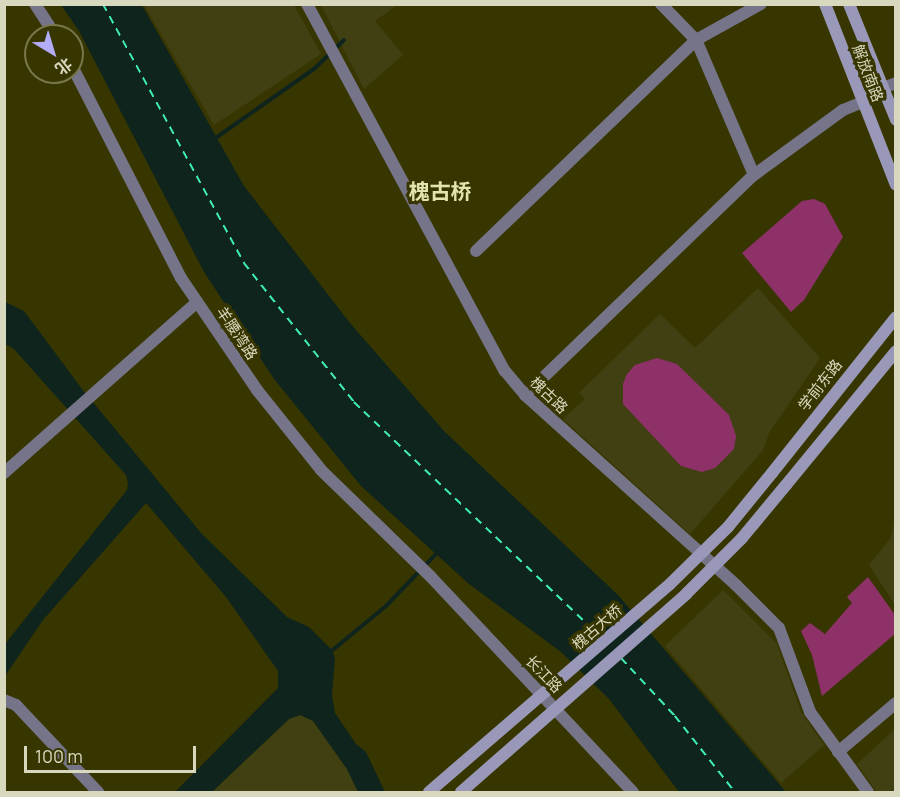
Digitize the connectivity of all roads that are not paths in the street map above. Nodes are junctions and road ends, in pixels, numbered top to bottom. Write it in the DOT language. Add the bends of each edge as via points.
graph roads {
  1 [pos="35,4"];
  2 [pos="306,4"];
  3 [pos="661,4"];
  4 [pos="761,4"];
  5 [pos="825,4"];
  6 [pos="849,4"];
  7 [pos="48,24"];
  8 [pos="696,40"];
  9 [pos="896,83"];
  10 [pos="82,84"];
  11 [pos="883,88"];
  12 [pos="863,102"];
  13 [pos="896,120"];
  14 [pos="754,175"];
  15 [pos="896,185"];
  16 [pos="476,251"];
  17 [pos="197,302"];
  18 [pos="896,317"];
  19 [pos="896,351"];
  20 [pos="525,395"];
  21 [pos="4,473"];
  22 [pos="772,473"];
  23 [pos="431,578"];
  24 [pos="4,700"];
  25 [pos="896,703"];
  26 [pos="838,752"];
  27 [pos="98,792"];
  28 [pos="429,792"];
  29 [pos="461,792"];
  30 [pos="633,792"];
  31 [pos="868,792"];
  1 -- 7 [label="street"];
  2 -- 20 [label="street, 槐古路" via="500,362"];
  3 -- 8 [label="street"];
  4 -- 8 [label="street"];
  5 -- 12 [label="main road, 解放南路"];
  6 -- 11 [label="main road, 解放南路"];
  8 -- 14 [label="street"];
  8 -- 16 [label="street"];
  9 -- 11 [label="street"];
  10 -- 17 [label="street, 羊腰湾路"];
  11 -- 13 [label="main road, 解放南路"];
  12 -- 14 [label="street" via="843,110"];
  12 -- 15 [label="main road, 解放南路"];
  14 -- 20 [label="street"];
  17 -- 21 [label="street"];
  17 -- 23 [label="street, 羊腰湾路" via="257,390 321,470"];
  18 -- 22 [label="main road, 学前东路"];
  19 -- 29 [label="main road, bridge" via="742,538 686,594"];
  20 -- 26 [label="street, 槐古路" via="736,585 778,628 810,712"];
  22 -- 28 [label="main road, 槐古大桥, bridge" via="728,527 670,584"];
  23 -- 30 [label="street, 长江路"];
  24 -- 27 [label="street" via="16,705"];
  25 -- 26 [label="street"];
  26 -- 31 [label="street, 槐古路"];
}
